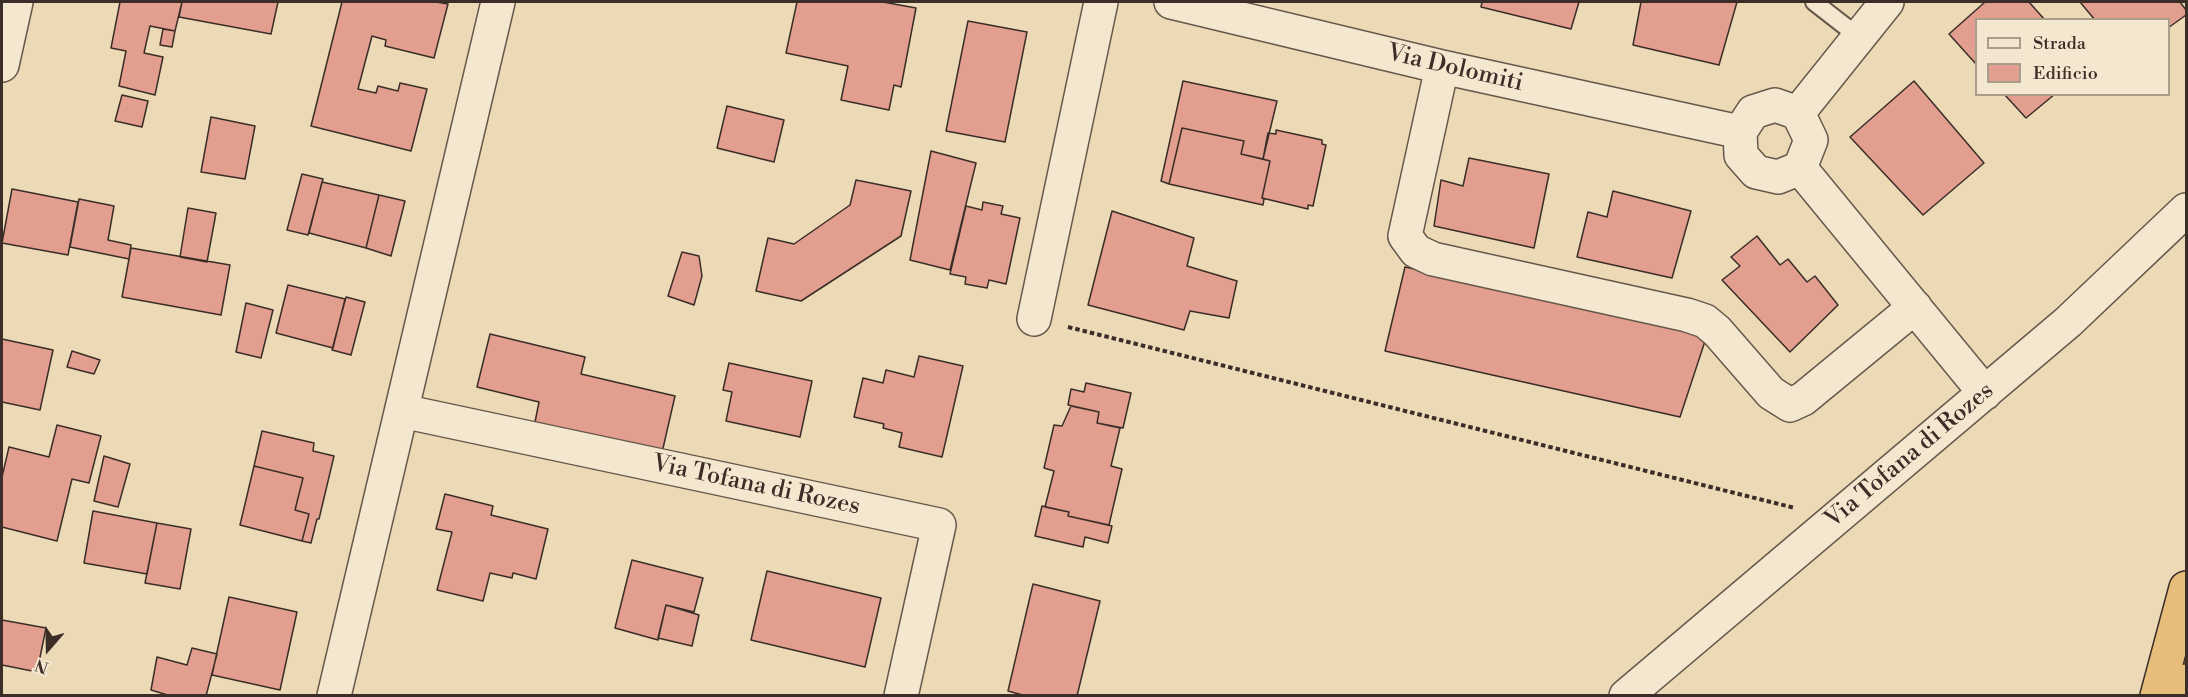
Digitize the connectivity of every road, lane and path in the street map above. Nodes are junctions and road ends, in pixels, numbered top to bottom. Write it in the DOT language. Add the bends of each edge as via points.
graph roads {
  1 [pos="16,2"];
  2 [pos="498,2"];
  3 [pos="1101,2"];
  4 [pos="1171,2"];
  5 [pos="1814,2"];
  6 [pos="1887,2"];
  7 [pos="1860,37"];
  8 [pos="2,65"];
  9 [pos="1442,67"];
  10 [pos="1798,113"];
  11 [pos="1740,132"];
  12 [pos="1800,168"];
  13 [pos="2187,210"];
  14 [pos="1915,307"];
  15 [pos="1034,318"];
  16 [pos="1985,393"];
  17 [pos="402,411"];
  18 [pos="1836,518"];
  19 [pos="2187,588"];
  20 [pos="2187,681"];
  21 [pos="334,696"];
  22 [pos="902,696"];
  23 [pos="1626,696"];
  24 [pos="2157,696"];
  25 [pos="2184,696"];
  1 -- 8 [label="street"];
  2 -- 17 [label="street"];
  3 -- 15 [label="street"];
  4 -- 9 [label="street, Via Dolomiti"];
  5 -- 7 [label="lane"];
  6 -- 7 [label="street"];
  7 -- 10 [label="street"];
  9 -- 11 [label="street, Via Dolomiti"];
  9 -- 14 [label="street" via="1405,236 1416,251 1433,259 1705,321 1771,393 1790,405 1803,399"];
  10 -- 11 [label="street" via="1776,105 1753,112"];
  10 -- 12 [label="street" via="1811,140"];
  11 -- 12 [label="street" via="1741,155 1756,172 1778,177"];
  12 -- 14 [label="street"];
  13 -- 16 [label="street, Via Tofana di Rozes" via="2068,322"];
  14 -- 16 [label="street"];
  15 -- 18 [label="path"];
  16 -- 18 [label="street, Via Tofana di Rozes"];
  17 -- 21 [label="street"];
  17 -- 22 [label="street, Via Tofana di Rozes" via="939,525"];
  18 -- 23 [label="street, Via Tofana di Rozes"];
  19 -- 24 [label="highway"];
  20 -- 25 [label="highway"];
}
